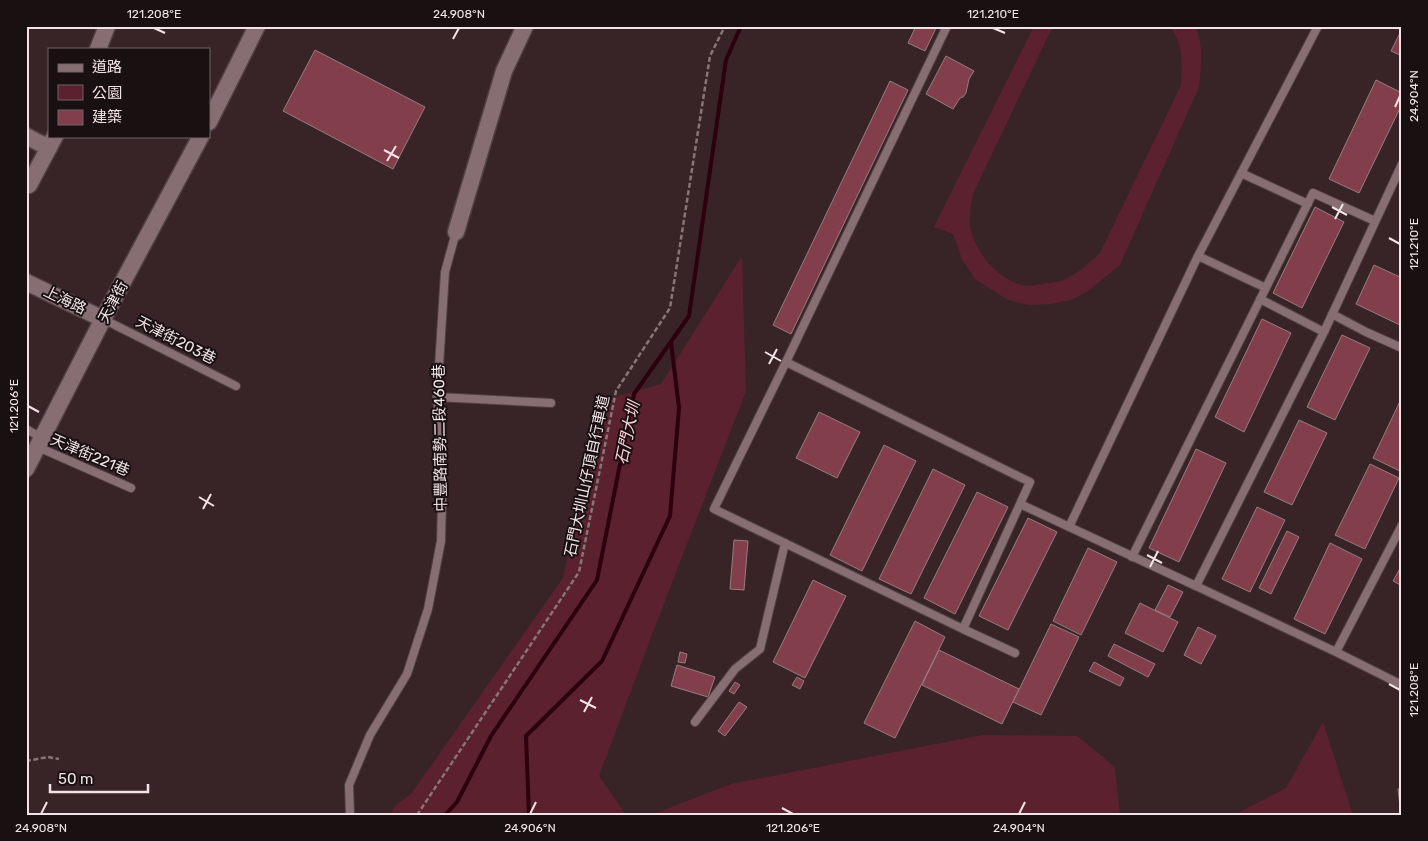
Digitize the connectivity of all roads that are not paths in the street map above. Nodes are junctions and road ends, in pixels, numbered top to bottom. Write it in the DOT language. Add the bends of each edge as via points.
graph roads {
  1 [pos="107,26"];
  2 [pos="256,26"];
  3 [pos="525,26"];
  4 [pos="947,26"];
  5 [pos="1318,26"];
  6 [pos="98,48"];
  7 [pos="210,115"];
  8 [pos="26,136"];
  9 [pos="200,138"];
  10 [pos="52,142"];
  11 [pos="1402,164"];
  12 [pos="1241,173"];
  13 [pos="29,184"];
  14 [pos="1308,204"];
  15 [pos="1376,221"];
  16 [pos="456,232"];
  17 [pos="1198,256"];
  18 [pos="26,282"];
  19 [pos="1266,288"];
  20 [pos="1260,299"];
  21 [pos="1332,314"];
  22 [pos="103,319"];
  23 [pos="1324,332"];
  24 [pos="1402,348"];
  25 [pos="786,362"];
  26 [pos="236,386"];
  27 [pos="437,398"];
  28 [pos="552,403"];
  29 [pos="26,429"];
  30 [pos="40,443"];
  31 [pos="26,469"];
  32 [pos="131,488"];
  33 [pos="1020,504"];
  34 [pos="1402,525"];
  35 [pos="1068,527"];
  36 [pos="785,543"];
  37 [pos="1132,557"];
  38 [pos="1196,586"];
  39 [pos="962,629"];
  40 [pos="1336,652"];
  41 [pos="1015,653"];
  42 [pos="1402,685"];
  43 [pos="695,722"];
  44 [pos="350,815"];
  1 -- 6 [label="street"];
  2 -- 7 [label="street"];
  3 -- 16 [label="street, 中豐路南勢二段460巷" via="504,71"];
  4 -- 25 [label="lane"];
  5 -- 12 [label="lane"];
  8 -- 10 [label="street"];
  9 -- 22 [label="street, 天津街"];
  10 -- 13 [label="street"];
  11 -- 15 [label="lane"];
  12 -- 14 [label="lane"];
  12 -- 17 [label="lane"];
  14 -- 15 [label="lane" via="1313,193"];
  14 -- 19 [label="lane"];
  15 -- 21 [label="lane"];
  16 -- 27 [label="lane, 中豐路南勢二段460巷" via="445,272"];
  17 -- 19 [label="lane"];
  17 -- 35 [label="lane"];
  18 -- 22 [label="street, 上海路"];
  19 -- 20 [label="lane"];
  20 -- 23 [label="lane"];
  20 -- 37 [label="lane"];
  21 -- 23 [label="lane"];
  21 -- 24 [label="lane"];
  22 -- 26 [label="lane, 天津街203巷"];
  22 -- 30 [label="street, 天津街"];
  23 -- 38 [label="lane"];
  25 -- 33 [label="lane" via="1030,482"];
  25 -- 36 [label="lane" via="714,509"];
  27 -- 28 [label="lane"];
  27 -- 44 [label="lane, 中豐路南勢二段460巷" via="443,459 440,541 428,609 407,674 370,735 349,785"];
  29 -- 30 [label="lane, 天津街221巷"];
  30 -- 31 [label="street, 天津街"];
  30 -- 32 [label="lane, 天津街221巷"];
  33 -- 35 [label="lane"];
  33 -- 39 [label="lane"];
  34 -- 40 [label="lane"];
  35 -- 37 [label="lane"];
  36 -- 39 [label="lane"];
  36 -- 43 [label="lane" via="760,649 736,669"];
  37 -- 38 [label="lane"];
  38 -- 40 [label="lane"];
  39 -- 41 [label="lane"];
  40 -- 42 [label="lane"];
}
